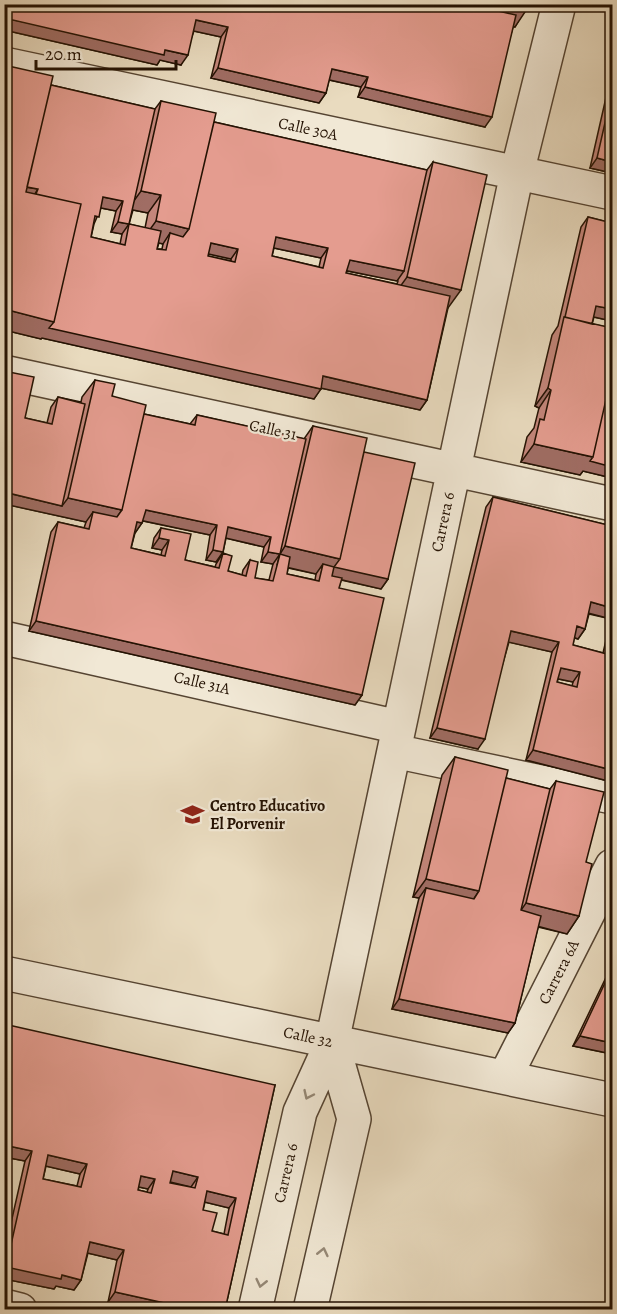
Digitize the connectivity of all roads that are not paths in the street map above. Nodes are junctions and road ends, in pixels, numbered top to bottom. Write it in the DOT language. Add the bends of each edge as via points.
graph roads {
  1 [pos="559,4"];
  2 [pos="4,64"];
  3 [pos="517,173"];
  4 [pos="612,194"];
  5 [pos="4,372"];
  6 [pos="454,470"];
  7 [pos="612,504"];
  8 [pos="4,638"];
  9 [pos="397,739"];
  10 [pos="612,797"];
  11 [pos="612,866"];
  12 [pos="4,974"];
  13 [pos="332,1042"];
  14 [pos="505,1077"];
  15 [pos="612,1100"];
  16 [pos="4,1306"];
  17 [pos="20,1310"];
  18 [pos="255,1310"];
  19 [pos="310,1310"];
  1 -- 3 [label="street, Carrera 6"];
  2 -- 3 [label="street, Calle 30A"];
  3 -- 4 [label="street, Calle 30A"];
  3 -- 6 [label="street, Carrera 6"];
  5 -- 6 [label="street, Calle 31"];
  6 -- 7 [label="street, Calle 31"];
  6 -- 9 [label="street, Carrera 6"];
  8 -- 9 [label="street, Calle 31A"];
  9 -- 10 [label="street, Calle 31A"];
  9 -- 13 [label="street, Carrera 6"];
  11 -- 14 [label="street, Carrera 6A"];
  12 -- 13 [label="street, Calle 32"];
  13 -- 14 [label="street, Calle 32"];
  13 -- 18 [label="street, Carrera 6, one-way" via="300,1112"];
  19 -- 13 [label="street, Carrera 6, one-way" via="354,1119"];
  14 -- 15 [label="street, Calle 32"];
  16 -- 17 [label="street"];
}
